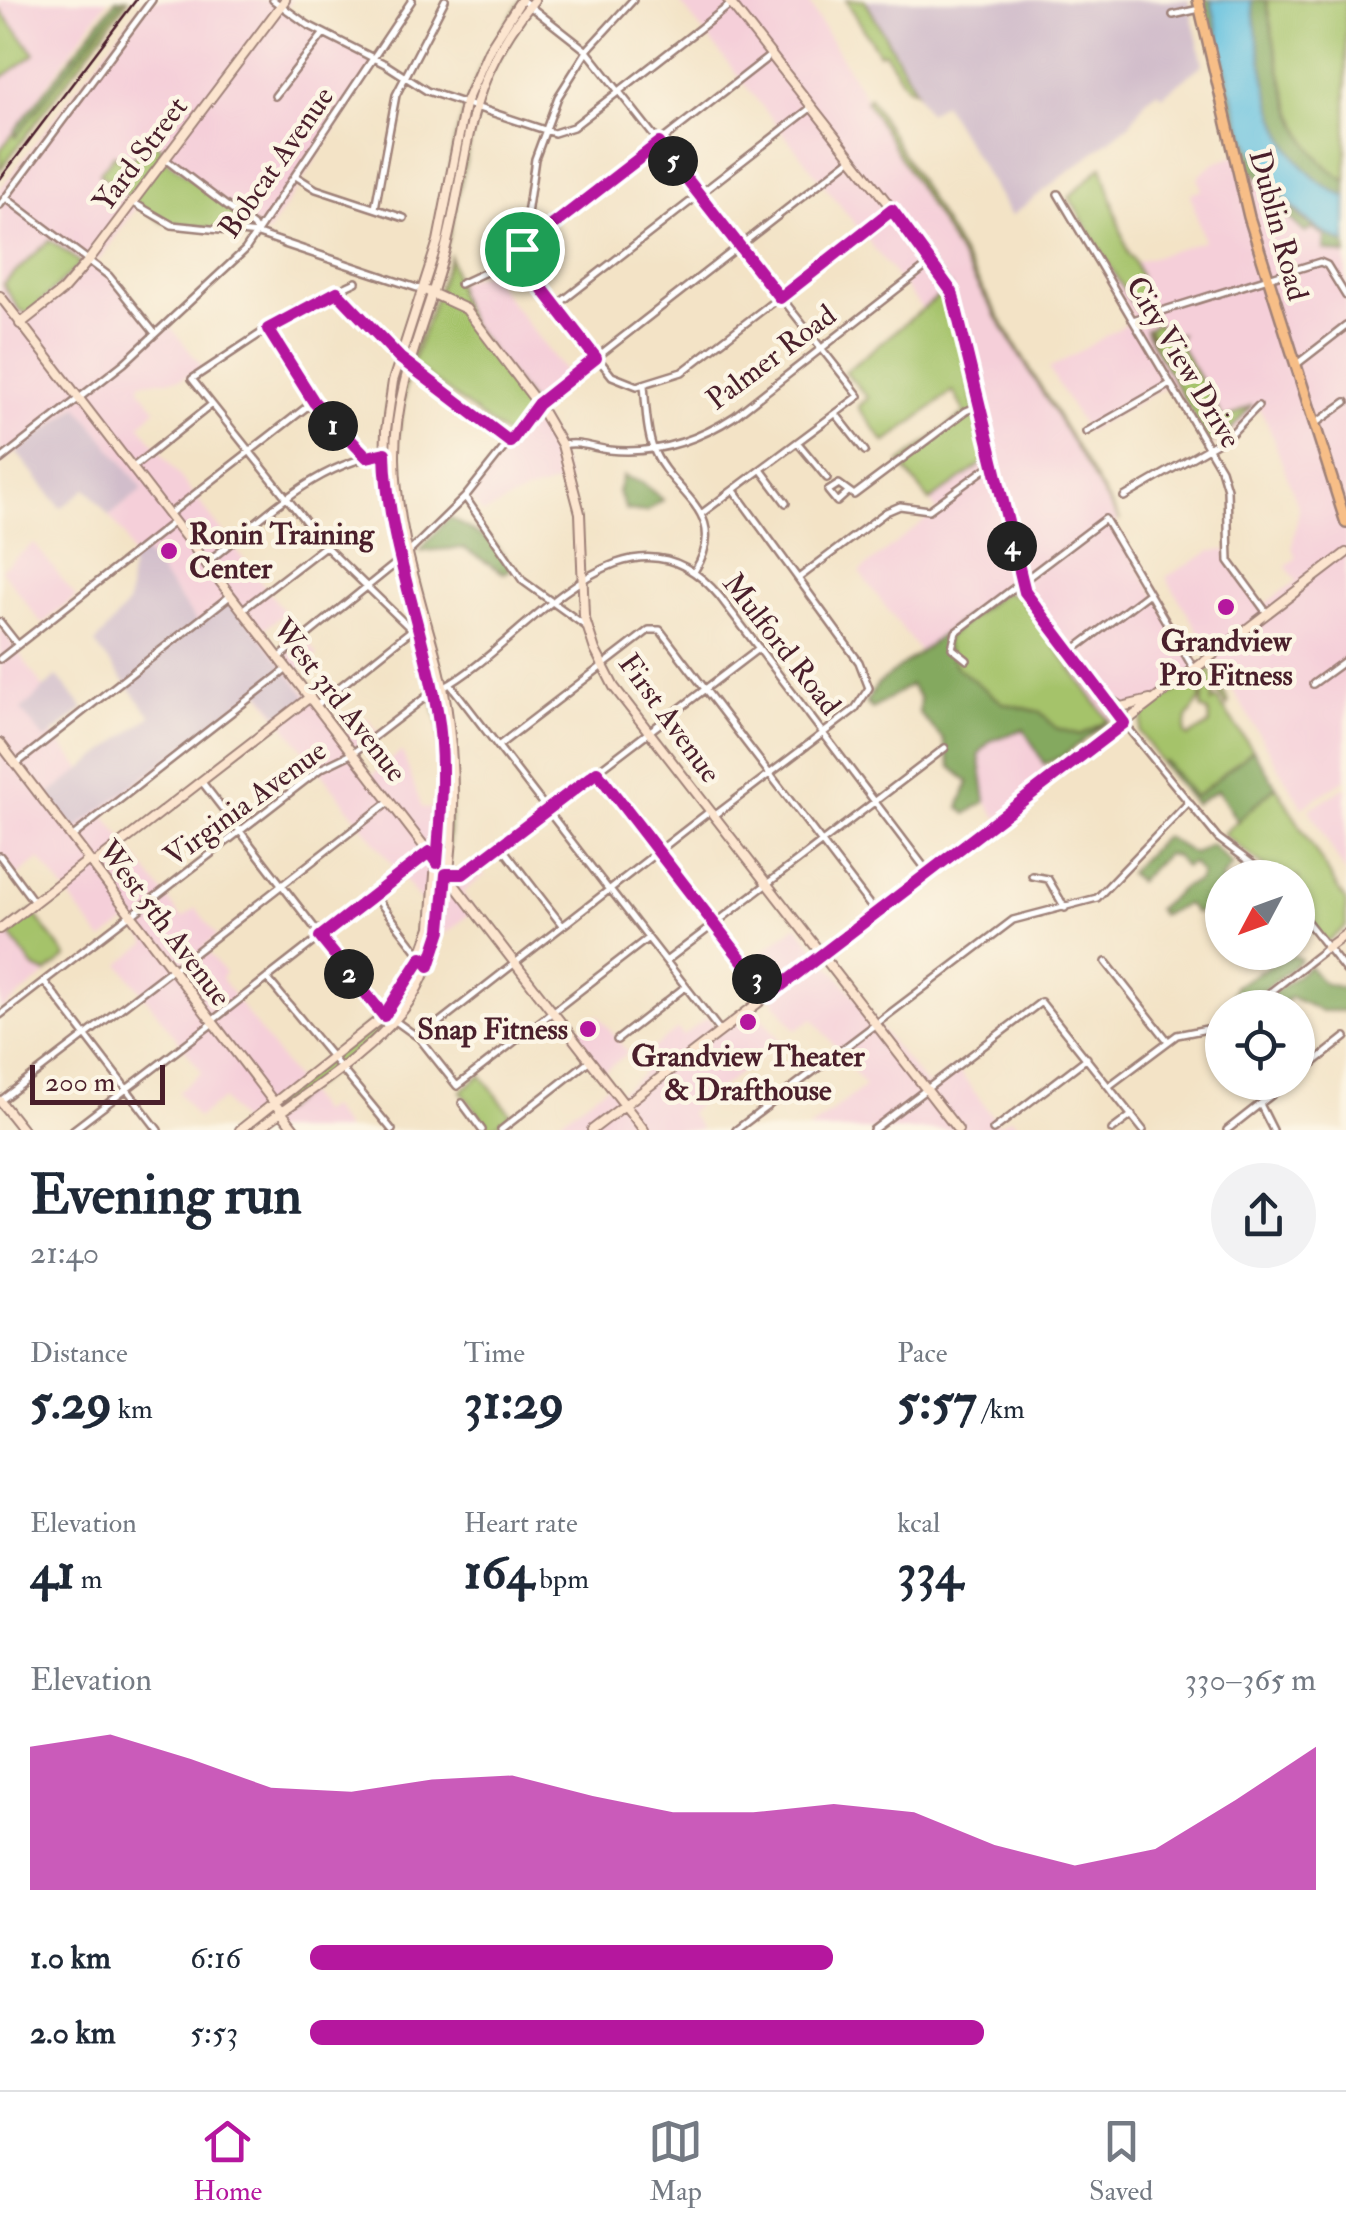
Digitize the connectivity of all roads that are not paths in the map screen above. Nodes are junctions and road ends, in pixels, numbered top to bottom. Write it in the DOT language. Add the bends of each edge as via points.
graph roads {
  1 [pos="152,0"];
  2 [pos="412,0"];
  3 [pos="445,0"];
  4 [pos="633,0"];
  5 [pos="527,1"];
  6 [pos="279,2"];
  7 [pos="729,2"];
  8 [pos="1195,3"];
  9 [pos="1174,15"];
  10 [pos="324,34"];
  11 [pos="587,51"];
  12 [pos="771,55"];
  13 [pos="374,58"];
  14 [pos="405,77"];
  15 [pos="618,91"];
  16 [pos="275,96"];
  17 [pos="469,105"];
  18 [pos="812,107"];
  19 [pos="544,130"];
  20 [pos="659,143"];
  21 [pos="852,158"];
  22 [pos="165,159"];
  23 [pos="297,177"];
  24 [pos="699,194"];
  25 [pos="1058,194"];
  26 [pos="6,198"];
  27 [pos="132,202"];
  28 [pos="0,206"];
  29 [pos="374,208"];
  30 [pos="892,210"];
  31 [pos="404,218"];
  32 [pos="258,234"];
  33 [pos="739,246"];
  34 [pos="522,249"];
  35 [pos="88,261"];
  36 [pos="933,261"];
  37 [pos="1268,279"];
  38 [pos="356,282"];
  39 [pos="460,284"];
  40 [pos="427,291"];
  41 [pos="337,292"];
  42 [pos="0,296"];
  43 [pos="1346,296"];
  44 [pos="780,298"];
  45 [pos="556,306"];
  46 [pos="1133,320"];
  47 [pos="20,324"];
  48 [pos="1346,326"];
  49 [pos="268,329"];
  50 [pos="153,331"];
  51 [pos="820,349"];
  52 [pos="400,358"];
  53 [pos="596,358"];
  54 [pos="408,365"];
  55 [pos="1293,367"];
  56 [pos="1170,384"];
  57 [pos="644,385"];
  58 [pos="78,398"];
  59 [pos="314,402"];
  60 [pos="1346,402"];
  61 [pos="538,404"];
  62 [pos="211,405"];
  63 [pos="978,406"];
  64 [pos="1258,406"];
  65 [pos="836,414"];
  66 [pos="1313,426"];
  67 [pos="1086,432"];
  68 [pos="510,442"];
  69 [pos="798,442"];
  70 [pos="562,446"];
  71 [pos="1208,448"];
  72 [pos="653,450"];
  73 [pos="865,451"];
  74 [pos="248,453"];
  75 [pos="390,453"];
  76 [pos="367,457"];
  77 [pos="0,460"];
  78 [pos="992,464"];
  79 [pos="132,468"];
  80 [pos="762,471"];
  81 [pos="827,478"];
  82 [pos="735,492"];
  83 [pos="847,494"];
  84 [pos="465,496"];
  85 [pos="1124,497"];
  86 [pos="285,500"];
  87 [pos="786,502"];
  88 [pos="701,514"];
  89 [pos="171,518"];
  90 [pos="1346,524"];
  91 [pos="324,546"];
  92 [pos="408,553"];
  93 [pos="1346,554"];
  94 [pos="400,561"];
  95 [pos="206,563"];
  96 [pos="694,572"];
  97 [pos="799,578"];
  98 [pos="580,582"];
  99 [pos="1022,582"];
  100 [pos="366,590"];
  101 [pos="1149,592"];
  102 [pos="231,595"];
  103 [pos="555,601"];
  104 [pos="242,610"];
  105 [pos="1267,613"];
  106 [pos="0,622"];
  107 [pos="587,627"];
  108 [pos="409,632"];
  109 [pos="419,637"];
  110 [pos="18,645"];
  111 [pos="759,648"];
  112 [pos="1070,653"];
  113 [pos="279,658"];
  114 [pos="0,659"];
  115 [pos="967,660"];
  116 [pos="1346,660"];
  117 [pos="602,666"];
  118 [pos="288,669"];
  119 [pos="1194,669"];
  120 [pos="1313,684"];
  121 [pos="442,688"];
  122 [pos="706,689"];
  123 [pos="1098,690"];
  124 [pos="1154,699"];
  125 [pos="313,702"];
  126 [pos="1124,723"];
  127 [pos="649,732"];
  128 [pos="823,734"];
  129 [pos="0,742"];
  130 [pos="498,746"];
  131 [pos="945,748"];
  132 [pos="353,753"];
  133 [pos="4,755"];
  134 [pos="16,764"];
  135 [pos="597,772"];
  136 [pos="770,774"];
  137 [pos="202,782"];
  138 [pos="390,801"];
  139 [pos="875,802"];
  140 [pos="1188,802"];
  141 [pos="547,810"];
  142 [pos="712,814"];
  143 [pos="240,831"];
  144 [pos="72,836"];
  145 [pos="822,842"];
  146 [pos="500,846"];
  147 [pos="658,851"];
  148 [pos="429,852"];
  149 [pos="0,856"];
  150 [pos="1246,860"];
  151 [pos="91,862"];
  152 [pos="437,863"];
  153 [pos="928,872"];
  154 [pos="446,874"];
  155 [pos="1032,876"];
  156 [pos="767,884"];
  157 [pos="282,886"];
  158 [pos="609,889"];
  159 [pos="374,895"];
  160 [pos="34,902"];
  161 [pos="1065,908"];
  162 [pos="876,912"];
  163 [pos="131,915"];
  164 [pos="714,924"];
  165 [pos="562,926"];
  166 [pos="0,928"];
  167 [pos="1315,932"];
  168 [pos="1346,934"];
  169 [pos="320,937"];
  170 [pos="648,938"];
  171 [pos="1327,948"];
  172 [pos="822,954"];
  173 [pos="422,957"];
  174 [pos="666,961"];
  175 [pos="515,962"];
  176 [pos="1106,962"];
  177 [pos="429,966"];
  178 [pos="173,969"];
  179 [pos="1346,972"];
  180 [pos="267,978"];
  181 [pos="44,981"];
  182 [pos="686,986"];
  183 [pos="1273,990"];
  184 [pos="769,995"];
  185 [pos="553,1012"];
  186 [pos="0,1015"];
  187 [pos="384,1016"];
  188 [pos="394,1020"];
  189 [pos="213,1022"];
  190 [pos="875,1024"];
  191 [pos="1205,1029"];
  192 [pos="720,1032"];
  193 [pos="86,1035"];
  194 [pos="418,1038"];
  195 [pos="1346,1038"];
  196 [pos="617,1040"];
  197 [pos="1168,1041"];
  198 [pos="1087,1058"];
  199 [pos="330,1060"];
  200 [pos="590,1060"];
  201 [pos="1315,1062"];
  202 [pos="339,1067"];
  203 [pos="1110,1086"];
  204 [pos="127,1089"];
  205 [pos="926,1089"];
  206 [pos="1265,1100"];
  207 [pos="0,1101"];
  208 [pos="462,1104"];
  209 [pos="1260,1104"];
  210 [pos="625,1105"];
  211 [pos="278,1108"];
  212 [pos="1132,1114"];
  213 [pos="22,1130"];
  214 [pos="74,1130"];
  215 [pos="158,1130"];
  216 [pos="240,1130"];
  217 [pos="257,1130"];
  218 [pos="295,1130"];
  219 [pos="392,1130"];
  220 [pos="482,1130"];
  221 [pos="500,1130"];
  222 [pos="592,1130"];
  223 [pos="644,1130"];
  224 [pos="736,1130"];
  225 [pos="873,1130"];
  226 [pos="958,1130"];
  227 [pos="994,1130"];
  228 [pos="1112,1130"];
  229 [pos="1143,1130"];
  230 [pos="1227,1130"];
  231 [pos="1273,1130"];
  1 -- 26 [label="street"];
  2 -- 13 [label="street, Bobcat Avenue"];
  3 -- 14 [label="street"];
  4 -- 11 [label="street"];
  5 -- 11 [label="street"];
  5 -- 17 [label="main road" via="489,50"];
  6 -- 10 [label="street"];
  6 -- 22 [label="main road, Yard Street"];
  7 -- 12 [label="main road"];
  7 -- 15 [label="street"];
  8 -- 9 [label="street"];
  8 -- 37 [label="main road, Dublin Road"];
  10 -- 13 [label="street"];
  10 -- 16 [label="street"];
  11 -- 15 [label="street"];
  11 -- 19 [label="street"];
  12 -- 18 [label="main road"];
  12 -- 20 [label="street"];
  13 -- 14 [label="street"];
  13 -- 23 [label="street, Bobcat Avenue"];
  14 -- 17 [label="street"];
  14 -- 29 [label="street" via="392,107"];
  15 -- 19 [label="street" via="570,129"];
  15 -- 20 [label="street"];
  17 -- 19 [label="street"];
  17 -- 40 [label="main road"];
  18 -- 21 [label="main road"];
  18 -- 24 [label="street"];
  19 -- 34 [label="street"];
  20 -- 24 [label="street"];
  20 -- 34 [label="street"];
  21 -- 30 [label="main road"];
  21 -- 33 [label="street"];
  22 -- 27 [label="main road, Yard Street"];
  22 -- 32 [label="street, First Avenue"];
  23 -- 29 [label="street"];
  23 -- 32 [label="street, Bobcat Avenue"];
  24 -- 33 [label="street"];
  24 -- 45 [label="street"];
  25 -- 46 [label="street, City View Drive"];
  26 -- 28 [label="street"];
  26 -- 35 [label="street"];
  27 -- 32 [label="street, First Avenue" via="172,225"];
  27 -- 35 [label="main road, Yard Street"];
  29 -- 31 [label="street"];
  30 -- 36 [label="main road"];
  30 -- 44 [label="street"];
  32 -- 40 [label="street, First Avenue"];
  32 -- 50 [label="street, Bobcat Avenue" via="216,280"];
  33 -- 44 [label="street"];
  33 -- 53 [label="street"];
  34 -- 39 [label="street"];
  34 -- 45 [label="street" via="531,274"];
  35 -- 47 [label="main road, Yard Street"];
  35 -- 50 [label="street"];
  36 -- 51 [label="street, Palmer Road"];
  36 -- 63 [label="main road" via="952,292"];
  37 -- 43 [label="street" via="1324,262"];
  37 -- 46 [label="street"];
  37 -- 55 [label="main road, Dublin Road"];
  38 -- 41 [label="street"];
  40 -- 52 [label="main road"];
  40 -- 54 [label="main road"];
  40 -- 61 [label="main road, First Avenue" via="466,309"];
  41 -- 49 [label="street"];
  41 -- 52 [label="street"];
  42 -- 47 [label="main road, West 3rd Avenue"];
  44 -- 51 [label="street"];
  44 -- 57 [label="street" via="682,372"];
  45 -- 53 [label="street"];
  46 -- 56 [label="street, City View Drive"];
  47 -- 58 [label="main road, West 3rd Avenue"];
  48 -- 55 [label="street"];
  49 -- 59 [label="street"];
  49 -- 62 [label="street" via="192,376"];
  50 -- 58 [label="street, Bobcat Avenue"];
  51 -- 65 [label="street" via="859,396"];
  51 -- 72 [label="street, Palmer Road" via="720,426"];
  52 -- 54 [label="street"];
  52 -- 75 [label="main road" via="388,404"];
  53 -- 57 [label="street" via="618,380"];
  53 -- 61 [label="street"];
  54 -- 68 [label="street"];
  54 -- 75 [label="main road"];
  55 -- 66 [label="main road, Dublin Road"];
  56 -- 67 [label="street"];
  56 -- 71 [label="street, City View Drive"];
  57 -- 72 [label="street"];
  58 -- 77 [label="street, Bobcat Avenue"];
  58 -- 79 [label="main road, West 3rd Avenue"];
  59 -- 74 [label="street"];
  59 -- 76 [label="street"];
  60 -- 66 [label="street"];
  61 -- 68 [label="street"];
  61 -- 70 [label="main road, First Avenue"];
  62 -- 74 [label="street"];
  62 -- 79 [label="street"];
  63 -- 78 [label="main road"];
  63 -- 83 [label="street"];
  64 -- 71 [label="street"];
  65 -- 69 [label="street"];
  65 -- 73 [label="street"];
  66 -- 90 [label="main road, Dublin Road"];
  68 -- 84 [label="street"];
  69 -- 80 [label="street"];
  69 -- 81 [label="street"];
  70 -- 72 [label="street, Palmer Road"];
  70 -- 98 [label="main road, First Avenue" via="580,513"];
  71 -- 85 [label="street"];
  71 -- 105 [label="street, City View Drive" via="1228,489 1229,561"];
  72 -- 88 [label="street"];
  74 -- 86 [label="street"];
  74 -- 89 [label="street"];
  75 -- 76 [label="street"];
  75 -- 92 [label="main road"];
  75 -- 94 [label="main road"];
  76 -- 86 [label="street" via="328,470"];
  78 -- 97 [label="street" via="930,510 900,506 886,512"];
  78 -- 99 [label="main road"];
  79 -- 89 [label="main road, West 3rd Avenue"];
  80 -- 82 [label="street"];
  80 -- 87 [label="street"];
  82 -- 88 [label="street"];
  82 -- 97 [label="street"];
  84 -- 92 [label="street"];
  84 -- 103 [label="street" via="523,581"];
  86 -- 91 [label="street"];
  86 -- 95 [label="street"];
  88 -- 96 [label="street, Mulford Road" via="705,546"];
  89 -- 95 [label="main road, West 3rd Avenue"];
  89 -- 110 [label="street"];
  91 -- 100 [label="street"];
  91 -- 104 [label="street"];
  92 -- 94 [label="street"];
  92 -- 121 [label="main road"];
  93 -- 105 [label="main road"];
  94 -- 100 [label="street"];
  94 -- 109 [label="main road"];
  95 -- 102 [label="main road, West 3rd Avenue"];
  96 -- 98 [label="street, Virginia Avenue" via="666,560 636,558"];
  96 -- 111 [label="street, Mulford Road"];
  97 -- 128 [label="street" via="863,668 868,688 861,704"];
  98 -- 103 [label="street, Virginia Avenue"];
  98 -- 107 [label="main road, First Avenue"];
  99 -- 101 [label="street" via="1105,518"];
  99 -- 112 [label="main road"];
  99 -- 115 [label="street" via="956,632 952,648"];
  100 -- 108 [label="street"];
  100 -- 113 [label="street"];
  101 -- 112 [label="street"];
  101 -- 119 [label="street"];
  102 -- 104 [label="main road, West 3rd Avenue"];
  102 -- 134 [label="street"];
  103 -- 107 [label="street"];
  103 -- 121 [label="street, Virginia Avenue"];
  104 -- 113 [label="main road, West 3rd Avenue"];
  105 -- 119 [label="main road"];
  106 -- 110 [label="street"];
  107 -- 117 [label="main road, First Avenue"];
  108 -- 109 [label="street"];
  108 -- 125 [label="street"];
  109 -- 121 [label="main road"];
  110 -- 114 [label="street"];
  111 -- 122 [label="street"];
  111 -- 128 [label="street, Mulford Road"];
  112 -- 123 [label="main road"];
  113 -- 118 [label="main road, West 3rd Avenue"];
  116 -- 120 [label="street"];
  117 -- 122 [label="street" via="649,630 662,632"];
  117 -- 127 [label="main road, First Avenue"];
  117 -- 130 [label="street"];
  118 -- 125 [label="main road, West 3rd Avenue"];
  118 -- 144 [label="street"];
  119 -- 124 [label="main road"];
  121 -- 130 [label="street"];
  121 -- 132 [label="street, Virginia Avenue"];
  121 -- 152 [label="main road"];
  121 -- 154 [label="main road" via="452,780"];
  122 -- 127 [label="street"];
  122 -- 136 [label="street"];
  123 -- 124 [label="main road" via="1121,707"];
  123 -- 126 [label="main road"];
  124 -- 126 [label="main road"];
  125 -- 132 [label="main road, West 3rd Avenue"];
  125 -- 137 [label="main road"];
  126 -- 140 [label="street"];
  126 -- 153 [label="main road"];
  127 -- 135 [label="street"];
  127 -- 142 [label="main road, First Avenue"];
  128 -- 136 [label="street"];
  128 -- 139 [label="street, Mulford Road"];
  129 -- 133 [label="main road, West 5th Avenue"];
  130 -- 141 [label="street"];
  131 -- 139 [label="street"];
  132 -- 138 [label="main road, West 3rd Avenue"];
  132 -- 143 [label="street, Virginia Avenue" via="320,768"];
  133 -- 134 [label="main road, West 5th Avenue"];
  134 -- 144 [label="main road, West 5th Avenue"];
  135 -- 141 [label="street"];
  135 -- 147 [label="street"];
  136 -- 142 [label="street"];
  136 -- 145 [label="street"];
  137 -- 143 [label="street"];
  137 -- 151 [label="main road"];
  138 -- 148 [label="main road, West 3rd Avenue"];
  138 -- 157 [label="street"];
  139 -- 145 [label="street"];
  139 -- 153 [label="street, Mulford Road"];
  140 -- 150 [label="street"];
  140 -- 161 [label="street" via="1097,898"];
  141 -- 146 [label="street"];
  141 -- 158 [label="street"];
  142 -- 147 [label="street"];
  142 -- 156 [label="main road, First Avenue"];
  143 -- 157 [label="street"];
  143 -- 163 [label="street, Virginia Avenue"];
  144 -- 151 [label="main road, West 5th Avenue"];
  145 -- 156 [label="street"];
  145 -- 162 [label="street"];
  146 -- 154 [label="street" via="463,874"];
  146 -- 165 [label="street"];
  147 -- 158 [label="street"];
  147 -- 164 [label="street"];
  148 -- 152 [label="main road, West 3rd Avenue"];
  148 -- 159 [label="street"];
  149 -- 160 [label="street"];
  151 -- 160 [label="main road"];
  151 -- 163 [label="main road, West 5th Avenue"];
  152 -- 154 [label="main road, West 3rd Avenue"];
  152 -- 173 [label="main road" via="433,920"];
  153 -- 162 [label="main road"];
  154 -- 175 [label="main road, West 3rd Avenue"];
  154 -- 177 [label="main road" via="441,930"];
  155 -- 161 [label="street" via="1048,879"];
  156 -- 164 [label="street"];
  156 -- 172 [label="main road, First Avenue"];
  157 -- 169 [label="street"];
  157 -- 178 [label="street"];
  158 -- 165 [label="street"];
  158 -- 170 [label="street"];
  159 -- 169 [label="street"];
  159 -- 173 [label="street"];
  160 -- 166 [label="main road"];
  161 -- 190 [label="street" via="1013,920"];
  162 -- 172 [label="main road"];
  163 -- 178 [label="main road, West 5th Avenue"];
  163 -- 181 [label="street, Virginia Avenue"];
  164 -- 174 [label="street"];
  164 -- 184 [label="street"];
  165 -- 175 [label="street"];
  167 -- 171 [label="street"];
  168 -- 171 [label="main road"];
  169 -- 180 [label="street"];
  169 -- 187 [label="street"];
  170 -- 174 [label="street"];
  170 -- 185 [label="street"];
  171 -- 179 [label="street"];
  171 -- 183 [label="street"];
  172 -- 184 [label="main road"];
  172 -- 190 [label="main road, First Avenue"];
  173 -- 177 [label="street"];
  173 -- 187 [label="main road"];
  174 -- 182 [label="street"];
  175 -- 185 [label="main road, West 3rd Avenue"];
  175 -- 194 [label="street"];
  176 -- 197 [label="street"];
  177 -- 188 [label="main road"];
  178 -- 189 [label="main road, West 5th Avenue"];
  178 -- 193 [label="street"];
  180 -- 189 [label="street"];
  180 -- 199 [label="street"];
  181 -- 186 [label="street, Virginia Avenue"];
  181 -- 193 [label="street"];
  182 -- 192 [label="street"];
  182 -- 196 [label="street"];
  184 -- 192 [label="main road"];
  185 -- 194 [label="street" via="458,1086"];
  185 -- 200 [label="main road, West 3rd Avenue"];
  187 -- 188 [label="street"];
  187 -- 199 [label="main road"];
  188 -- 194 [label="street"];
  188 -- 202 [label="main road"];
  189 -- 204 [label="street"];
  189 -- 211 [label="main road, West 5th Avenue"];
  190 -- 205 [label="main road, First Avenue"];
  190 -- 224 [label="street"];
  191 -- 197 [label="street"];
  192 -- 210 [label="main road"];
  193 -- 204 [label="street"];
  193 -- 207 [label="street"];
  195 -- 201 [label="street"];
  197 -- 203 [label="street"];
  198 -- 203 [label="street"];
  198 -- 205 [label="street" via="1042,1002"];
  198 -- 227 [label="street"];
  199 -- 202 [label="street"];
  199 -- 211 [label="main road"];
  200 -- 210 [label="main road, West 3rd Avenue"];
  200 -- 221 [label="street"];
  202 -- 211 [label="main road"];
  202 -- 219 [label="street"];
  203 -- 212 [label="street"];
  204 -- 214 [label="street"];
  204 -- 215 [label="street"];
  205 -- 225 [label="street"];
  205 -- 226 [label="main road, First Avenue"];
  206 -- 209 [label="street"];
  207 -- 213 [label="main road"];
  208 -- 220 [label="street"];
  209 -- 230 [label="street"];
  209 -- 231 [label="street"];
  210 -- 222 [label="main road"];
  210 -- 223 [label="main road, West 3rd Avenue"];
  211 -- 216 [label="main road"];
  211 -- 217 [label="main road"];
  211 -- 218 [label="main road, West 5th Avenue"];
  212 -- 228 [label="street"];
  212 -- 229 [label="street"];
}
